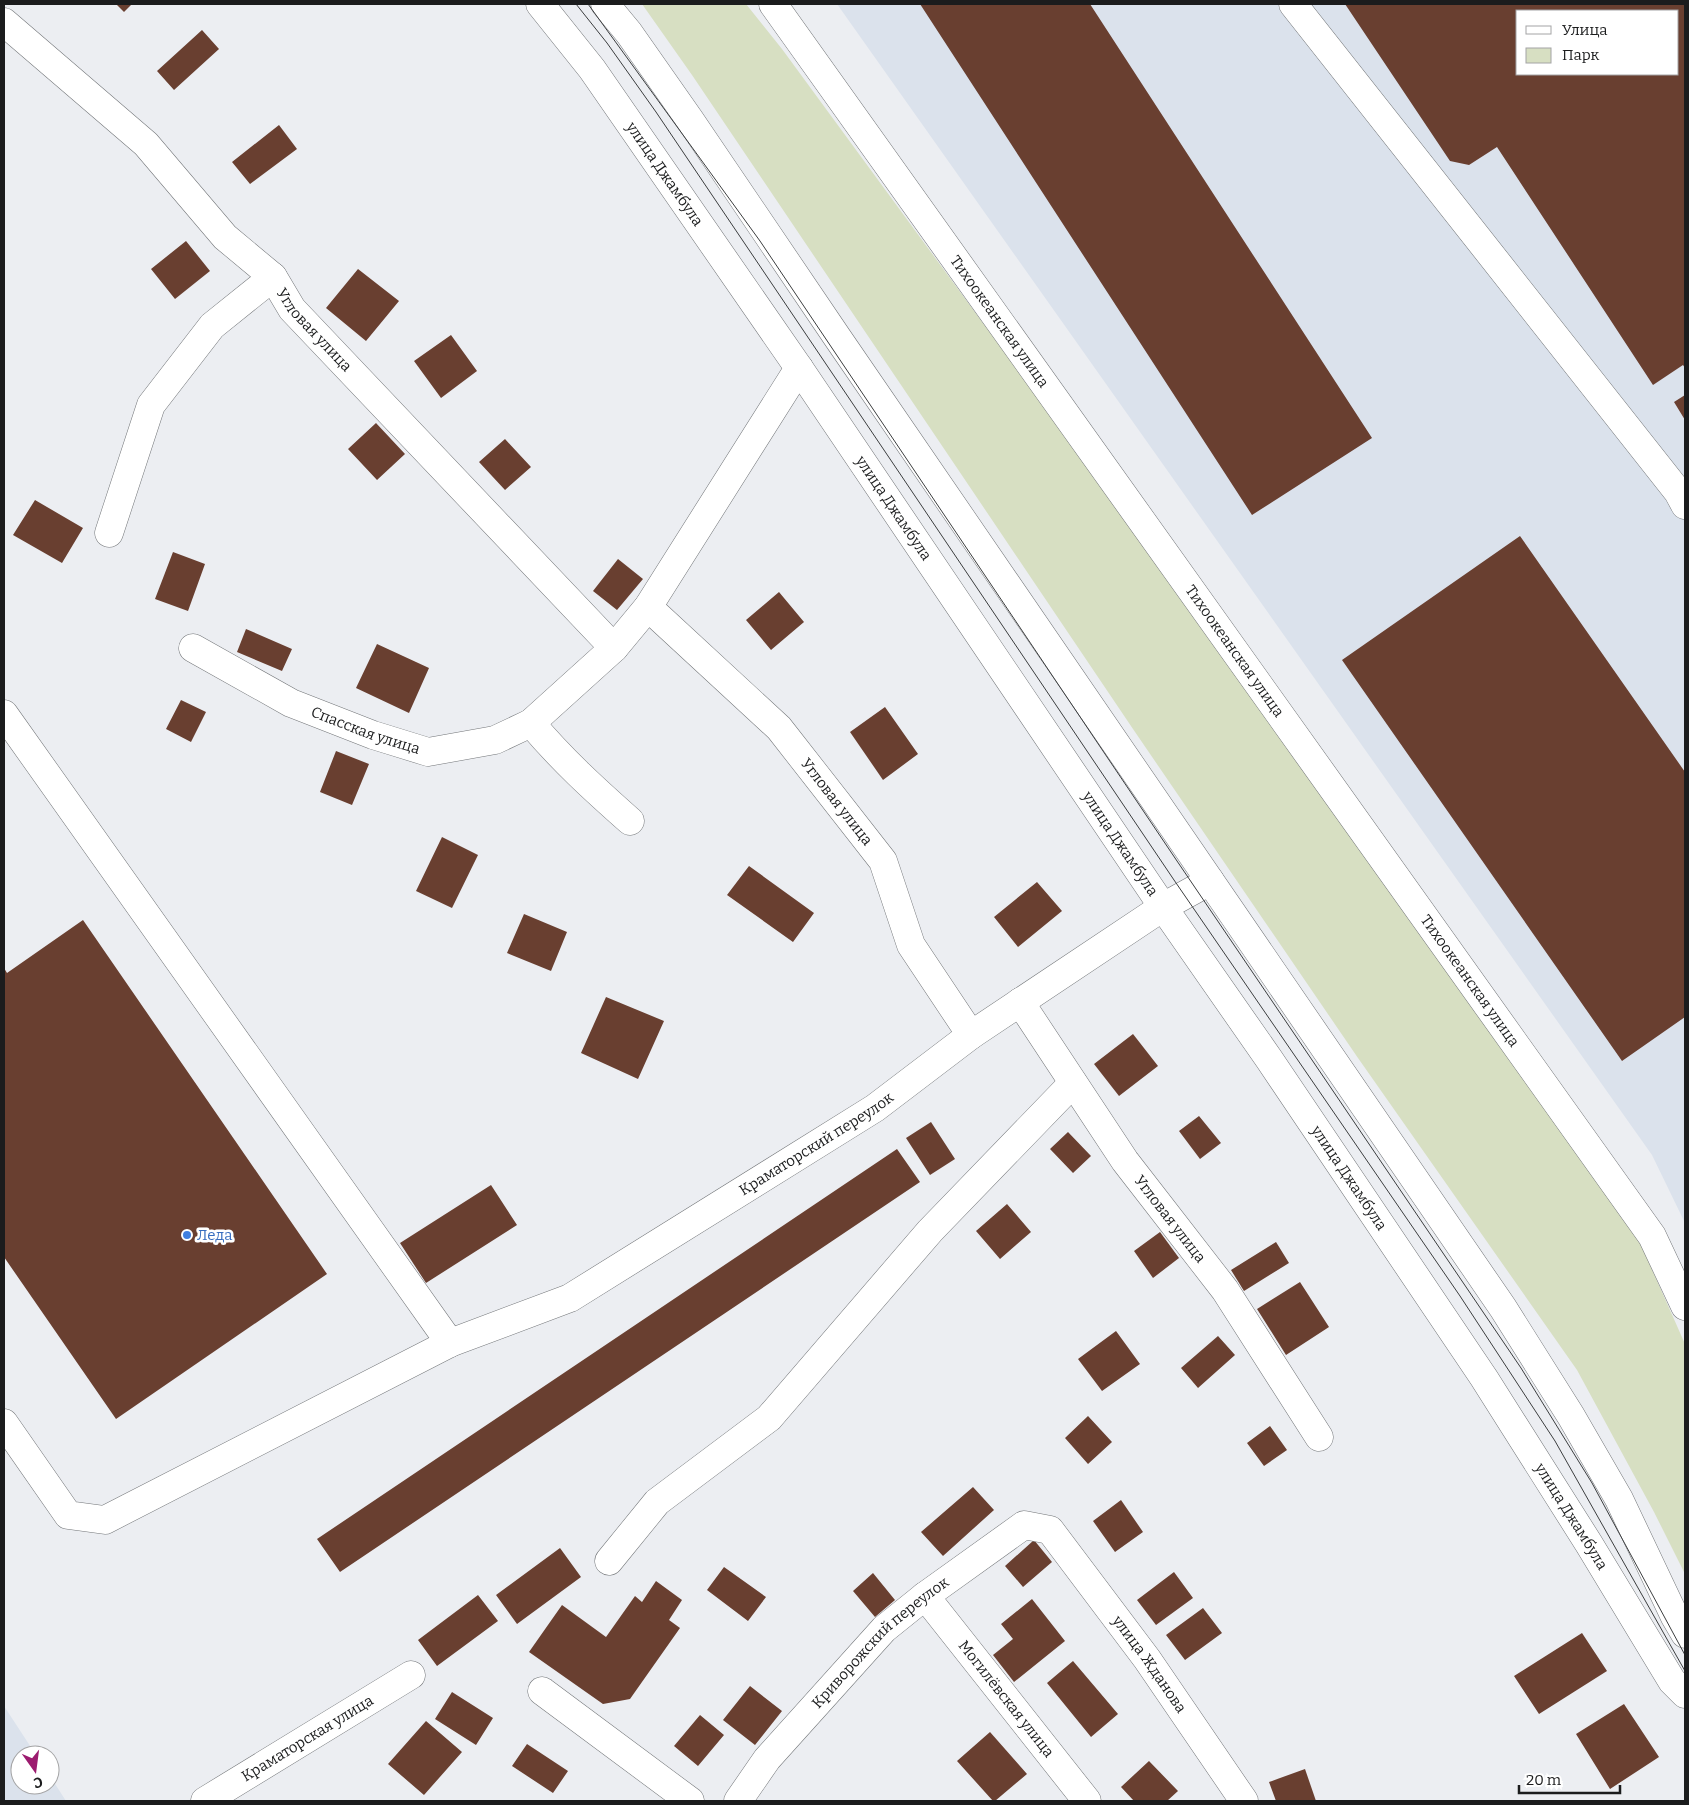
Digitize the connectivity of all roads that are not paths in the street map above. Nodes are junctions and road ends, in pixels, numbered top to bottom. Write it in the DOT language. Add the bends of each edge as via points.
graph roads {
  1 [pos="540,4"];
  2 [pos="605,4"];
  3 [pos="773,4"];
  4 [pos="1293,4"];
  5 [pos="4,22"];
  6 [pos="273,277"];
  7 [pos="799,368"];
  8 [pos="1685,505"];
  9 [pos="109,532"];
  10 [pos="648,607"];
  11 [pos="193,648"];
  12 [pos="614,648"];
  13 [pos="4,714"];
  14 [pos="531,723"];
  15 [pos="630,821"];
  16 [pos="1210,881"];
  17 [pos="1163,907"];
  18 [pos="1020,1002"];
  19 [pos="971,1035"];
  20 [pos="1073,1082"];
  21 [pos="1685,1306"];
  22 [pos="450,1342"];
  23 [pos="4,1423"];
  24 [pos="1319,1437"];
  25 [pos="1050,1530"];
  26 [pos="609,1561"];
  27 [pos="925,1596"];
  28 [pos="1685,1634"];
  29 [pos="411,1676"];
  30 [pos="542,1691"];
  31 [pos="1685,1694"];
  32 [pos="205,1801"];
  33 [pos="690,1801"];
  34 [pos="738,1801"];
  35 [pos="1087,1801"];
  36 [pos="1244,1801"];
  1 -- 7 [label="street, улица Джамбула" via="592,69"];
  2 -- 16 [label="street" via="690,120"];
  3 -- 21 [label="street, Тихоокеанская улица" via="1652,1236"];
  4 -- 8 [label="street"];
  5 -- 6 [label="street, Угловая улица" via="146,144 224,237"];
  6 -- 9 [label="street" via="212,326 151,405"];
  6 -- 12 [label="street, Угловая улица" via="292,309"];
  7 -- 10 [label="street, Спасская улица"];
  7 -- 17 [label="street, улица Джамбула"];
  10 -- 12 [label="street, Спасская улица"];
  10 -- 19 [label="street, Угловая улица" via="778,728 883,861 911,945"];
  11 -- 14 [label="street, Спасская улица" via="291,703 373,735 428,752 495,740"];
  12 -- 14 [label="street, Спасская улица"];
  13 -- 22 [label="street"];
  14 -- 15 [label="street" via="589,785"];
  16 -- 17 [label="street, Краматорский переулок"];
  16 -- 28 [label="street" via="1503,1308 1619,1499"];
  17 -- 18 [label="street, Краматорский переулок"];
  17 -- 31 [label="street, улица Джамбула" via="1484,1378 1590,1544 1672,1681"];
  18 -- 19 [label="street, Краматорский переулок"];
  18 -- 20 [label="street, Угловая улица"];
  19 -- 22 [label="street, Краматорский переулок" via="875,1108 570,1298"];
  20 -- 24 [label="street, Угловая улица" via="1125,1161 1225,1290"];
  20 -- 26 [label="street" via="930,1231 769,1418 657,1502"];
  22 -- 23 [label="street, Краматорский переулок" via="105,1520 68,1515"];
  25 -- 27 [label="street, Криворожский переулок" via="1024,1525"];
  25 -- 36 [label="street, улица Жданова" via="1147,1659"];
  27 -- 34 [label="street, Криворожский переулок" via="884,1628 767,1759"];
  27 -- 35 [label="street, Могилёвская улица"];
  29 -- 32 [label="street, Краматорская улица"];
  30 -- 33 [label="street"];
}
